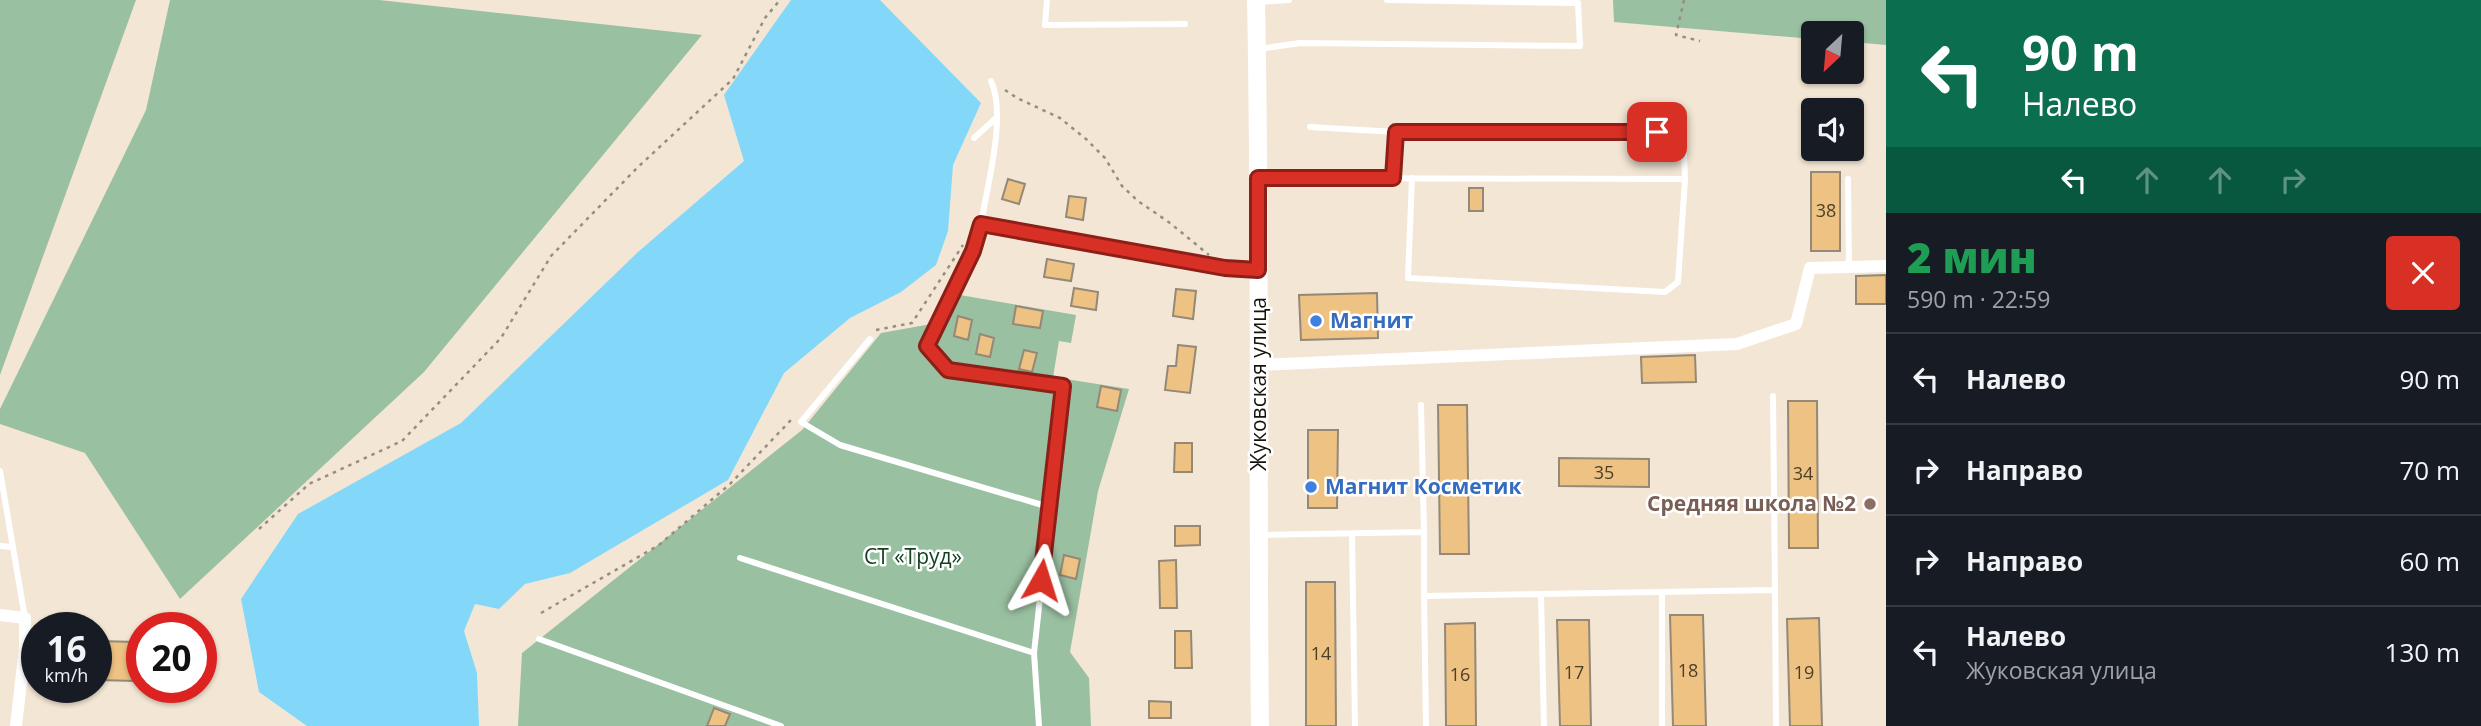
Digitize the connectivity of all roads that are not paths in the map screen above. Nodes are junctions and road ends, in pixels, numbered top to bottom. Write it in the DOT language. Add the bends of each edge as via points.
graph roads {
  1 [pos="1047,0"];
  2 [pos="1289,0"];
  3 [pos="1387,0"];
  4 [pos="1256,1"];
  5 [pos="1471,1"];
  6 [pos="1545,2"];
  7 [pos="1185,24"];
  8 [pos="1257,49"];
  9 [pos="991,81"];
  10 [pos="996,118"];
  11 [pos="1310,127"];
  12 [pos="1396,132"];
  13 [pos="974,138"];
  14 [pos="1258,178"];
  15 [pos="1393,178"];
  16 [pos="1412,178"];
  17 [pos="1685,179"];
  18 [pos="1848,179"];
  19 [pos="981,224"];
  20 [pos="1886,266"];
  21 [pos="1849,267"];
  22 [pos="1258,270"];
  23 [pos="870,335"];
  24 [pos="1260,365"];
  25 [pos="1773,396"];
  26 [pos="1421,405"];
  27 [pos="0,471"];
  28 [pos="1049,506"];
  29 [pos="1424,532"];
  30 [pos="1352,534"];
  31 [pos="1258,535"];
  32 [pos="0,546"];
  33 [pos="12,547"];
  34 [pos="740,558"];
  35 [pos="1775,590"];
  36 [pos="1662,592"];
  37 [pos="1542,594"];
  38 [pos="1424,596"];
  39 [pos="24,612"];
  40 [pos="0,615"];
  41 [pos="21,618"];
  42 [pos="539,639"];
  43 [pos="1034,653"];
  44 [pos="21,682"];
  45 [pos="16,726"];
  46 [pos="782,726"];
  47 [pos="1039,726"];
  48 [pos="1260,726"];
  49 [pos="1355,726"];
  50 [pos="1426,726"];
  51 [pos="1544,726"];
  52 [pos="1662,726"];
  53 [pos="1776,726"];
  1 -- 7 [label="lane" via="1045,25"];
  2 -- 4 [label="lane"];
  3 -- 5 [label="lane"];
  4 -- 8 [label="main road, Жуковская улица"];
  5 -- 6 [label="lane"];
  6 -- 8 [label="lane" via="1578,3 1580,46 1300,43"];
  8 -- 14 [label="main road, Жуковская улица"];
  9 -- 10 [label="lane"];
  10 -- 13 [label="lane"];
  10 -- 19 [label="lane"];
  11 -- 12 [label="lane"];
  12 -- 15 [label="lane"];
  12 -- 17 [label="lane" via="1683,132"];
  14 -- 15 [label="lane"];
  14 -- 22 [label="main road, Жуковская улица"];
  15 -- 16 [label="lane"];
  16 -- 17 [label="lane"];
  16 -- 17 [label="lane" via="1408,278 1665,292 1678,282"];
  18 -- 21 [label="lane"];
  19 -- 22 [label="lane"];
  19 -- 28 [label="lane" via="973,251 927,346 948,370 1063,386"];
  20 -- 21 [label="street"];
  21 -- 24 [label="street" via="1810,268 1796,324 1737,344"];
  22 -- 24 [label="main road, Жуковская улица"];
  23 -- 28 [label="lane" via="801,422 840,445"];
  24 -- 31 [label="main road, Жуковская улица"];
  25 -- 35 [label="lane"];
  26 -- 29 [label="lane"];
  27 -- 33 [label="lane"];
  28 -- 43 [label="lane"];
  29 -- 30 [label="lane"];
  29 -- 38 [label="lane"];
  30 -- 31 [label="lane"];
  30 -- 49 [label="lane"];
  31 -- 48 [label="main road, Жуковская улица"];
  32 -- 33 [label="lane"];
  33 -- 39 [label="lane"];
  34 -- 43 [label="lane"];
  35 -- 36 [label="lane"];
  35 -- 53 [label="lane"];
  36 -- 37 [label="lane"];
  36 -- 52 [label="lane"];
  37 -- 38 [label="lane"];
  37 -- 51 [label="lane"];
  38 -- 50 [label="lane"];
  40 -- 41 [label="street"];
  42 -- 46 [label="lane"];
  43 -- 47 [label="lane"];
  44 -- 45 [label="street"];
}
